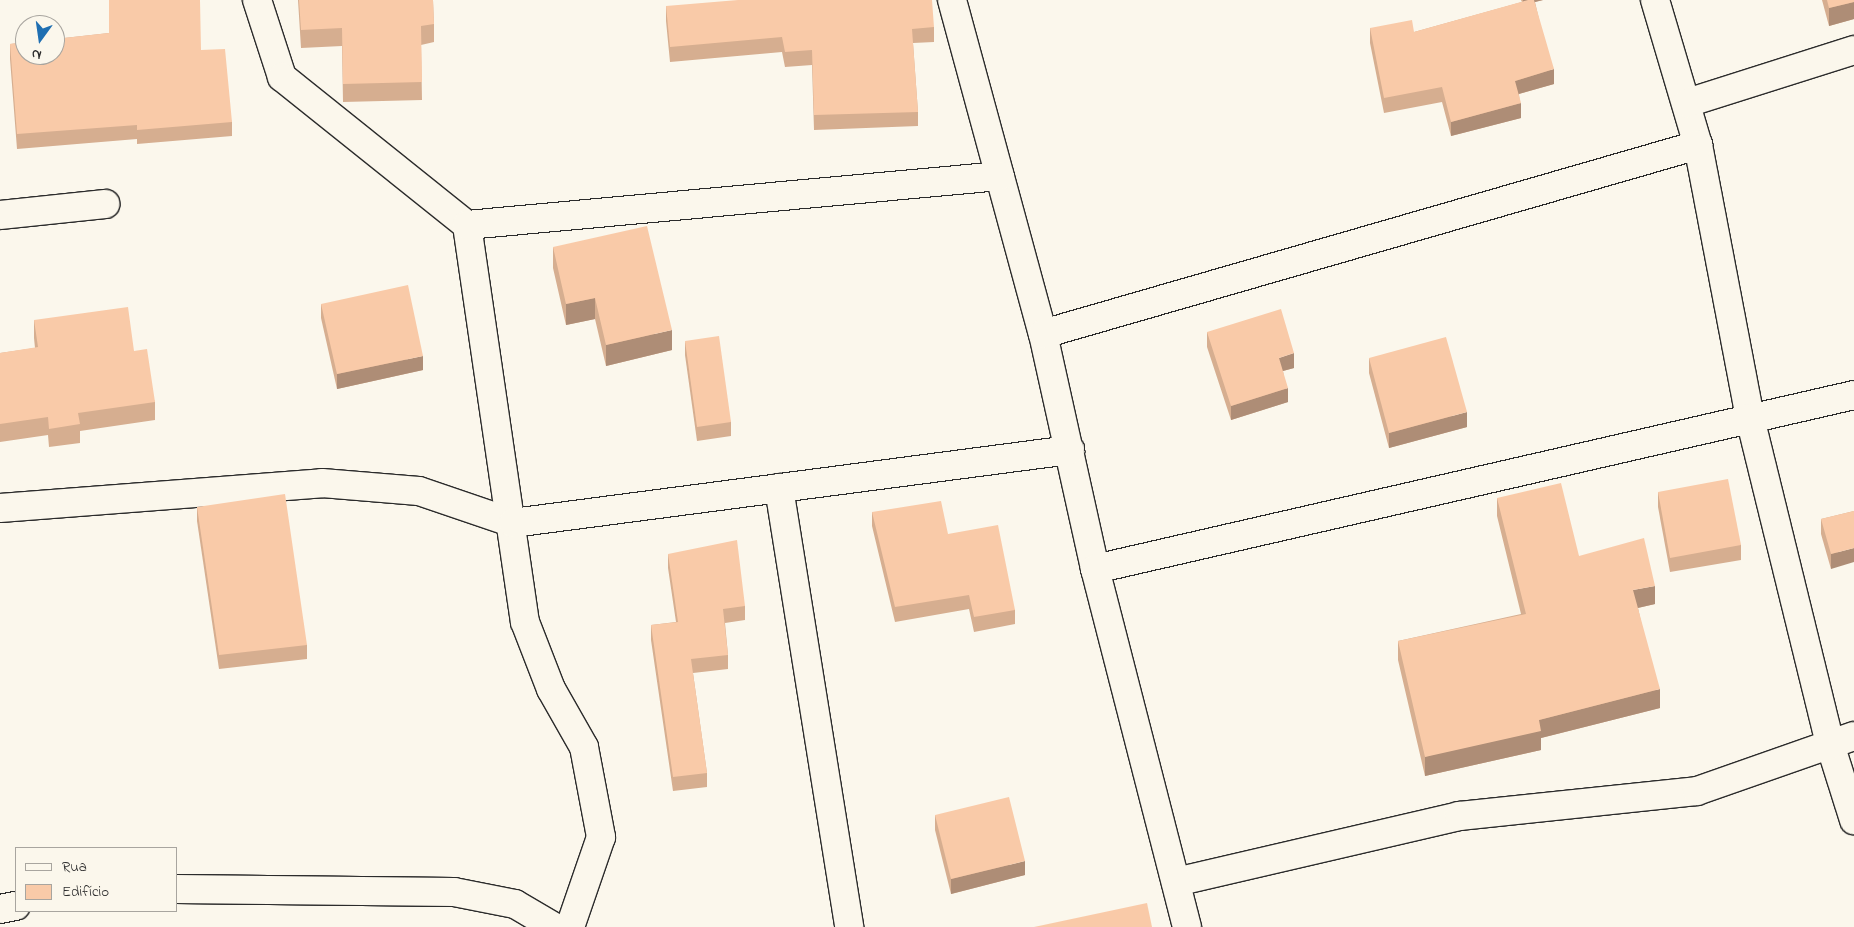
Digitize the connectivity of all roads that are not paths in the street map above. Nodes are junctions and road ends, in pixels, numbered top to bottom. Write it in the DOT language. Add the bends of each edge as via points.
graph roads {
  1 [pos="257,0"];
  2 [pos="952,0"];
  3 [pos="1655,0"];
  4 [pos="1854,50"];
  5 [pos="1687,103"];
  6 [pos="1698,145"];
  7 [pos="1000,176"];
  8 [pos="105,204"];
  9 [pos="0,215"];
  10 [pos="467,225"];
  11 [pos="1044,334"];
  12 [pos="1854,395"];
  13 [pos="1750,418"];
  14 [pos="1070,450"];
  15 [pos="779,488"];
  16 [pos="0,508"];
  17 [pos="513,523"];
  18 [pos="1095,568"];
  19 [pos="1842,740"];
  20 [pos="1854,820"];
  21 [pos="1176,882"];
  22 [pos="178,889"];
  23 [pos="15,906"];
  24 [pos="0,909"];
  25 [pos="554,927"];
  26 [pos="570,927"];
  27 [pos="849,927"];
  28 [pos="1187,927"];
  1 -- 10 [label="street" via="282,78"];
  2 -- 7 [label="street"];
  3 -- 5 [label="street"];
  4 -- 5 [label="street"];
  5 -- 6 [label="street"];
  6 -- 11 [label="street"];
  6 -- 13 [label="street"];
  7 -- 10 [label="street"];
  7 -- 11 [label="street"];
  8 -- 9 [label="street"];
  10 -- 17 [label="street"];
  11 -- 14 [label="street"];
  12 -- 13 [label="street"];
  13 -- 18 [label="street" via="1157,557"];
  13 -- 19 [label="street"];
  14 -- 15 [label="street"];
  14 -- 18 [label="street"];
  15 -- 17 [label="street"];
  15 -- 27 [label="street"];
  16 -- 17 [label="street" via="322,483 418,492"];
  17 -- 26 [label="street" via="525,622 550,689 584,747 601,838"];
  18 -- 21 [label="street"];
  19 -- 20 [label="street"];
  19 -- 21 [label="street" via="1697,791 1459,816"];
  21 -- 28 [label="street"];
  22 -- 25 [label="street" via="454,892 515,904"];
  23 -- 24 [label="street"];
}
